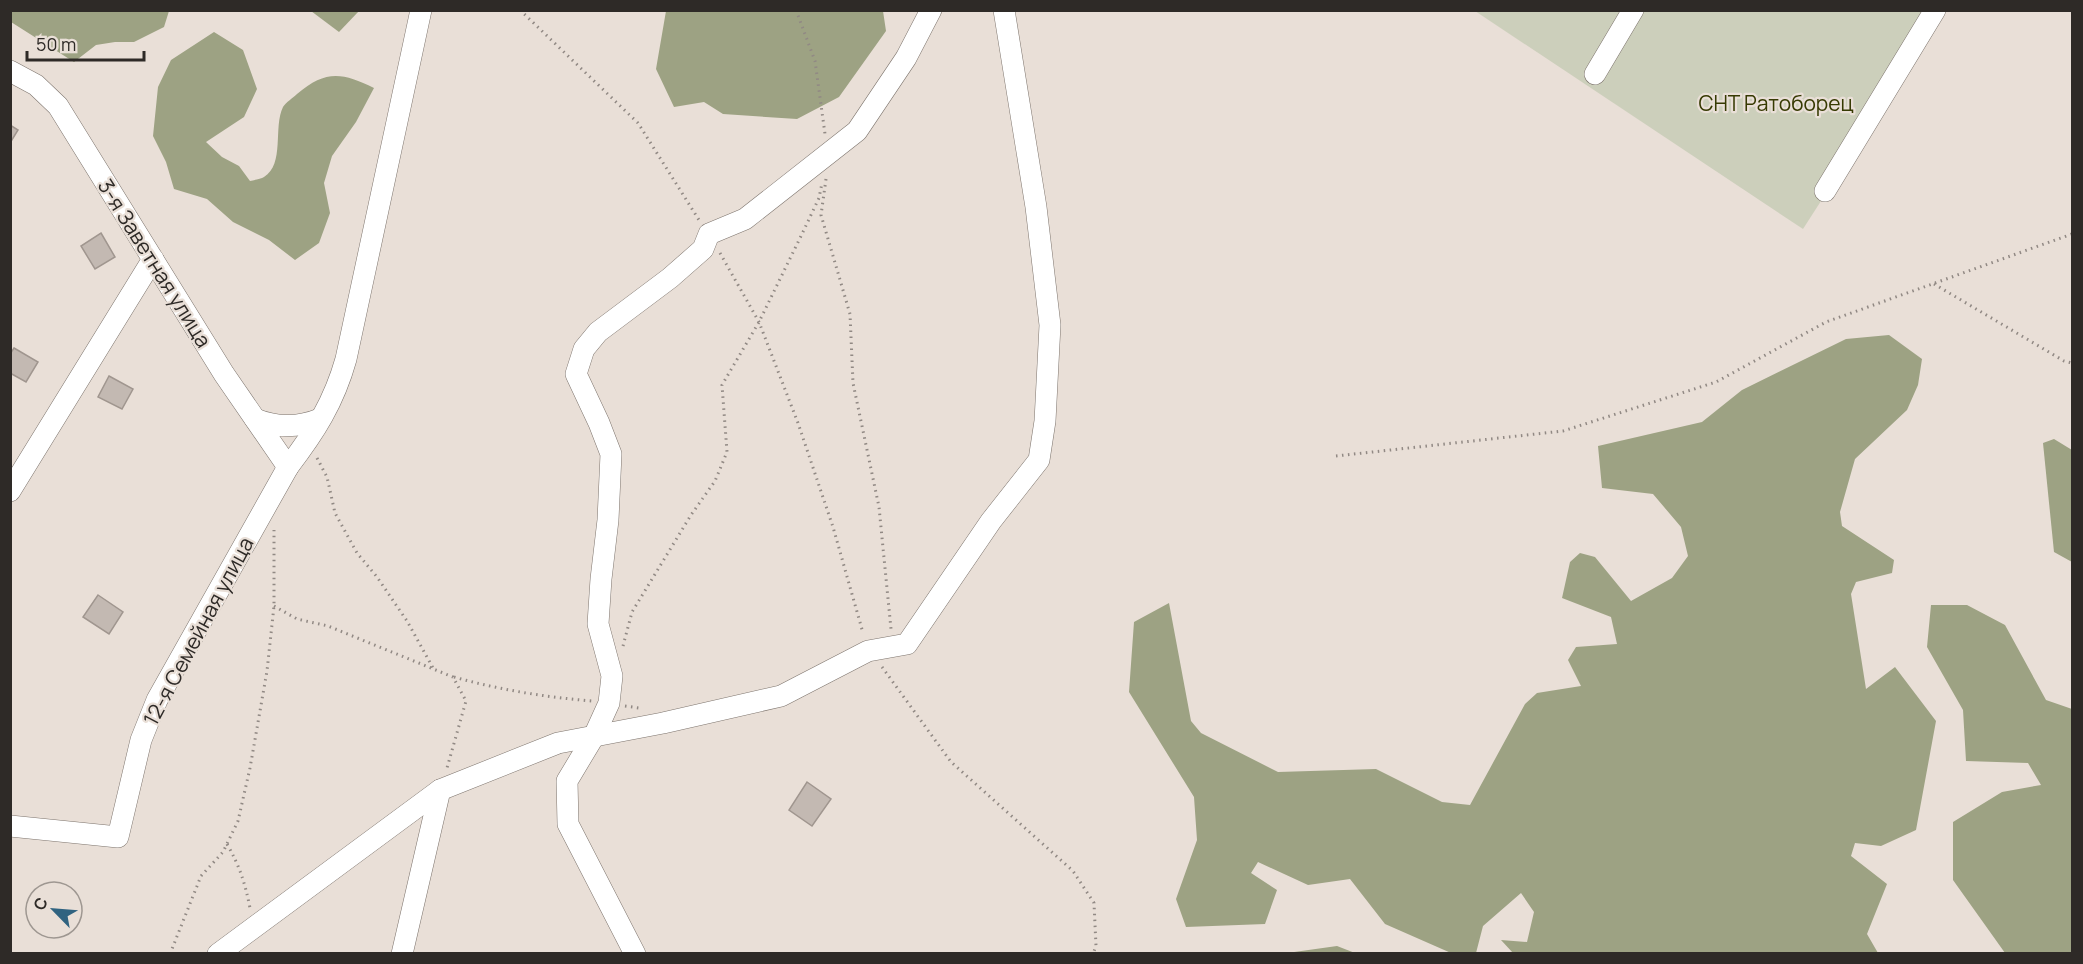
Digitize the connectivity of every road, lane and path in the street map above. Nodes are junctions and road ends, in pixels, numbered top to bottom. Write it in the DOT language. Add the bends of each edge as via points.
graph roads {
  1 [pos="421,10"];
  2 [pos="520,10"];
  3 [pos="796,10"];
  4 [pos="931,10"];
  5 [pos="1004,10"];
  6 [pos="1633,10"];
  7 [pos="1935,10"];
  8 [pos="10,71"];
  9 [pos="1595,74"];
  10 [pos="825,156"];
  11 [pos="1825,191"];
  12 [pos="709,234"];
  13 [pos="2073,234"];
  14 [pos="153,259"];
  15 [pos="1934,284"];
  16 [pos="759,322"];
  17 [pos="2073,363"];
  18 [pos="255,419"];
  19 [pos="320,419"];
  20 [pos="309,440"];
  21 [pos="1336,456"];
  22 [pos="288,467"];
  23 [pos="10,491"];
  24 [pos="274,525"];
  25 [pos="274,606"];
  26 [pos="893,647"];
  27 [pos="868,651"];
  28 [pos="434,670"];
  29 [pos="612,676"];
  30 [pos="453,677"];
  31 [pos="609,703"];
  32 [pos="640,708"];
  33 [pos="594,736"];
  34 [pos="440,790"];
  35 [pos="10,826"];
  36 [pos="227,844"];
  37 [pos="254,927"];
  38 [pos="170,954"];
  39 [pos="218,954"];
  40 [pos="402,954"];
  41 [pos="635,954"];
  42 [pos="1093,954"];
  1 -- 19 [label="street" via="346,359 337,389"];
  2 -- 12 [label="path" via="638,123"];
  3 -- 10 [label="path" via="815,61"];
  4 -- 10 [label="street" via="906,58 857,131"];
  5 -- 26 [label="street" via="1036,207 1050,325 1039,460 991,520 907,644"];
  6 -- 9 [label="street"];
  7 -- 11 [label="street"];
  8 -- 14 [label="street, 3-я Заветная улица" via="36,85 58,106"];
  10 -- 12 [label="street" via="745,219"];
  10 -- 16 [label="path" via="819,198"];
  10 -- 26 [label="path" via="821,215 850,314 854,382 879,507"];
  12 -- 16 [label="path"];
  12 -- 29 [label="street" via="703,249 598,332 584,349 576,374 611,454 598,624"];
  13 -- 15 [label="path"];
  14 -- 18 [label="street, 3-я Заветная улица"];
  14 -- 23 [label="street"];
  15 -- 17 [label="path"];
  15 -- 21 [label="path" via="1826,322 1716,382 1563,431"];
  16 -- 27 [label="path" via="833,527"];
  16 -- 29 [label="path" via="722,385 727,452 715,481 632,612"];
  18 -- 19 [label="street" via="278,426"];
  18 -- 22 [label="street, 3-я Заветная улица"];
  19 -- 20 [label="street"];
  20 -- 22 [label="street"];
  20 -- 28 [label="path" via="327,477 335,513 357,553 407,621"];
  22 -- 35 [label="street, 12-я Семейная улица" via="158,700 141,740 117,837"];
  24 -- 25 [label="path"];
  25 -- 28 [label="path" via="297,619 328,626"];
  25 -- 36 [label="path" via="250,768 238,821"];
  26 -- 27 [label="street"];
  27 -- 33 [label="street" via="781,696"];
  27 -- 42 [label="path" via="951,762 1072,871 1094,903"];
  28 -- 30 [label="path"];
  29 -- 31 [label="street"];
  30 -- 31 [label="path" via="527,694"];
  30 -- 34 [label="path" via="466,701"];
  31 -- 32 [label="path"];
  31 -- 33 [label="street"];
  33 -- 34 [label="street" via="558,743"];
  33 -- 41 [label="street" via="567,782 568,824"];
  34 -- 37 [label="street"];
  34 -- 40 [label="street"];
  36 -- 37 [label="path" via="246,884"];
  36 -- 38 [label="path" via="201,876"];
  37 -- 39 [label="street"];
}
